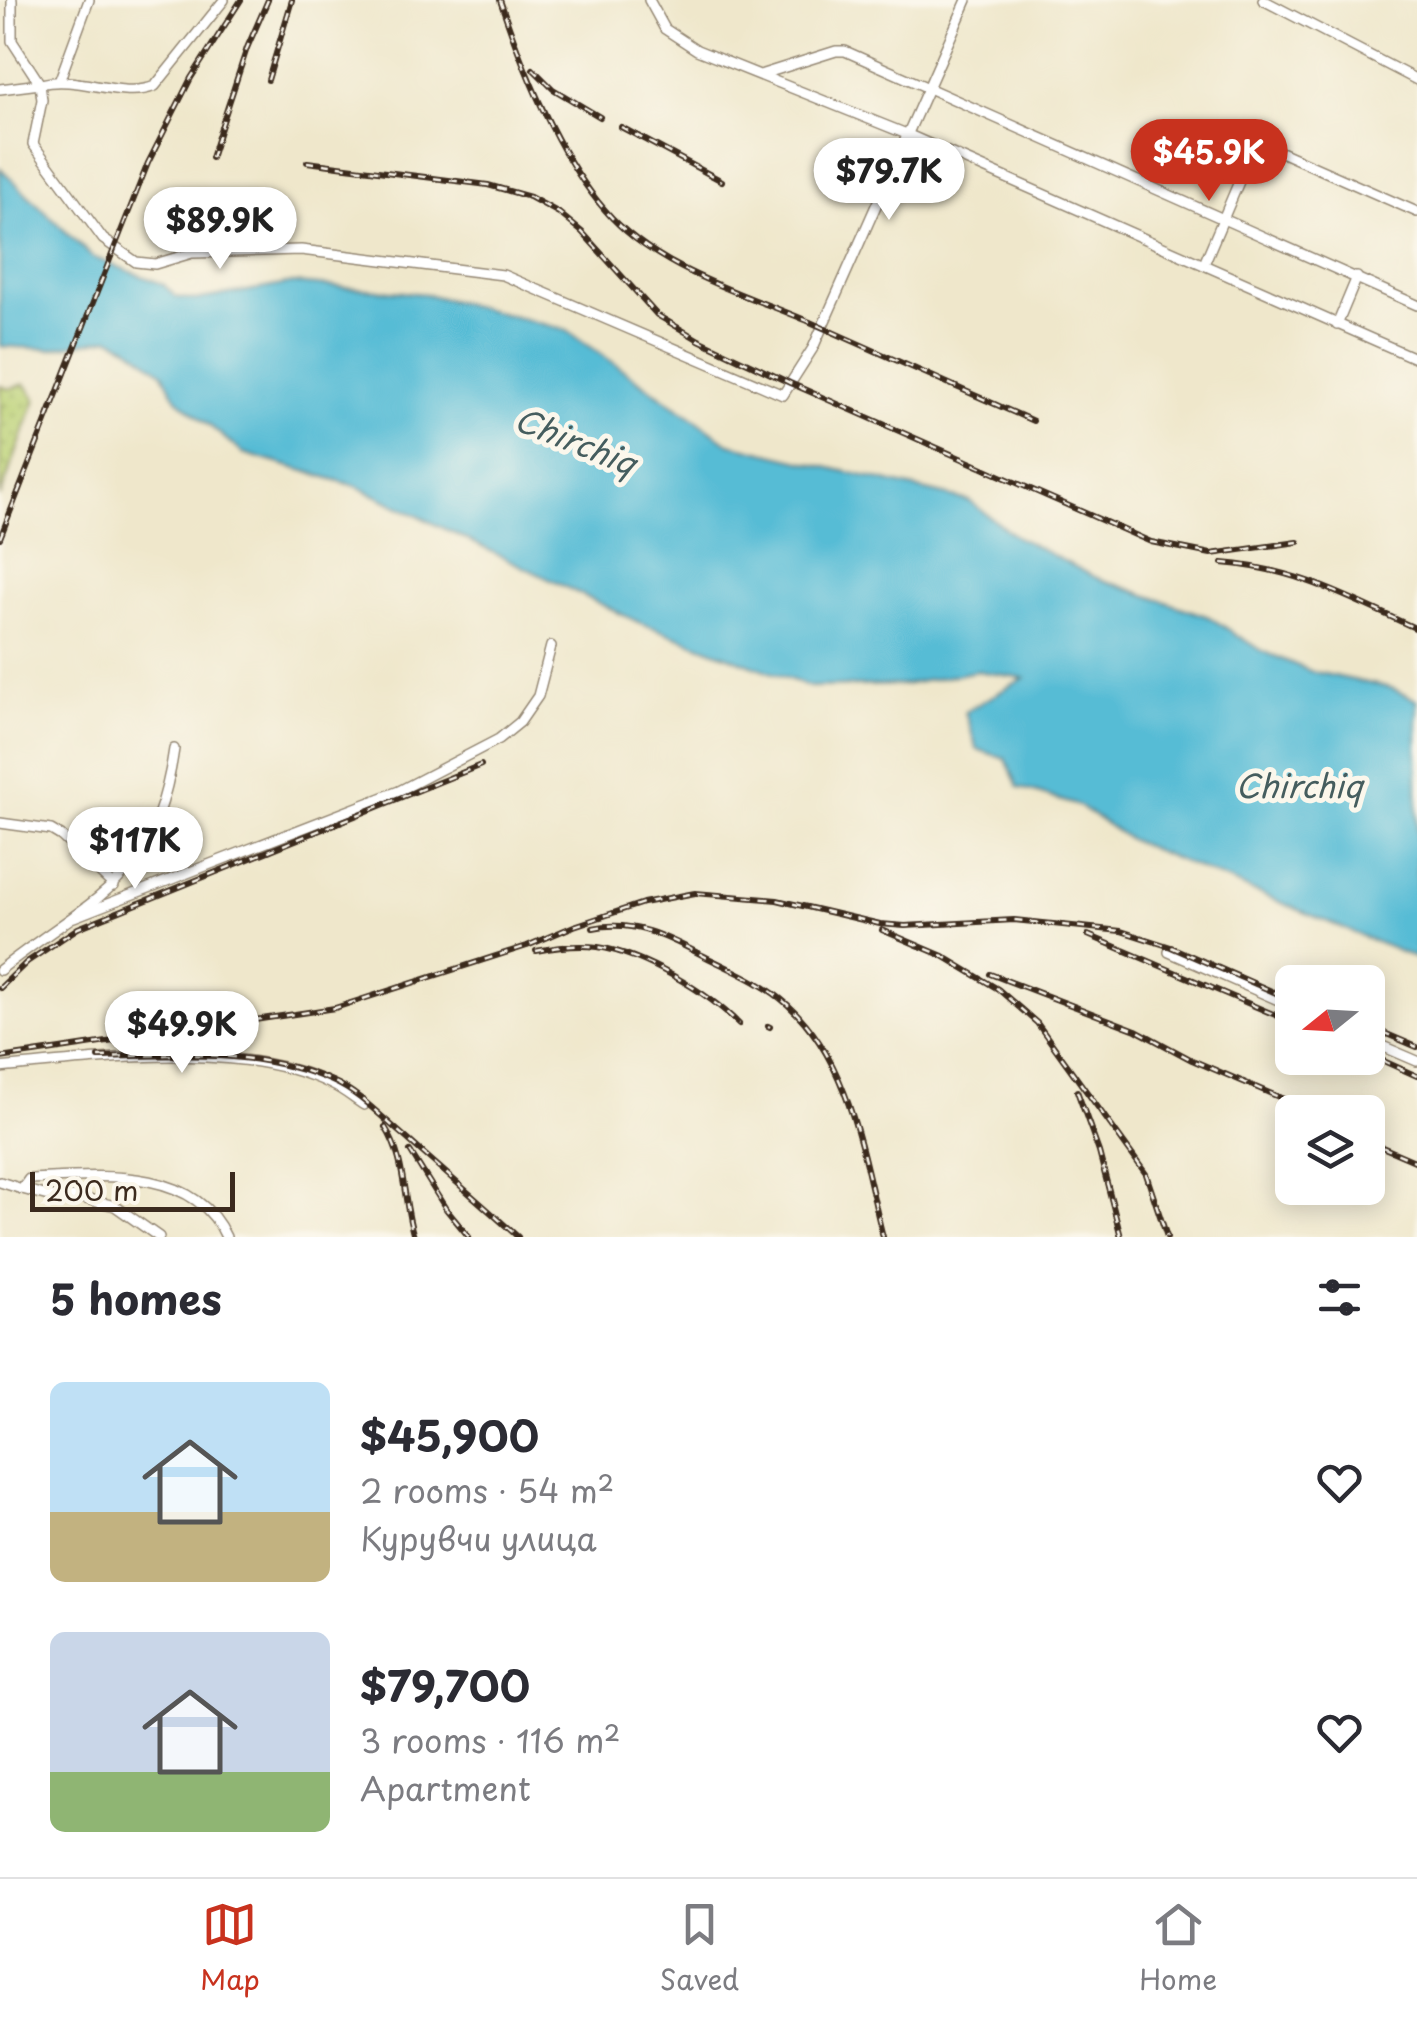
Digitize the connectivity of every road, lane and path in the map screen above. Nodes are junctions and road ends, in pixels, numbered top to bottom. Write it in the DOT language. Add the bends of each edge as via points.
graph roads {
  1 [pos="12,0"];
  2 [pos="89,0"];
  3 [pos="224,0"];
  4 [pos="649,0"];
  5 [pos="967,0"];
  6 [pos="1263,0"];
  7 [pos="763,74"];
  8 [pos="60,78"];
  9 [pos="1417,80"];
  10 [pos="40,84"];
  11 [pos="0,89"];
  12 [pos="928,89"];
  13 [pos="909,135"];
  14 [pos="1417,212"];
  15 [pos="1223,220"];
  16 [pos="1204,264"];
  17 [pos="1357,277"];
  18 [pos="1417,305"];
  19 [pos="1337,324"];
  20 [pos="1417,359"];
  21 [pos="551,646"];
  22 [pos="174,749"];
  23 [pos="0,822"];
  24 [pos="114,886"];
  25 [pos="74,917"];
  26 [pos="1169,952"];
  27 [pos="0,970"];
  28 [pos="1275,999"];
  29 [pos="1385,1048"];
  30 [pos="1417,1062"];
  31 [pos="0,1068"];
  32 [pos="364,1105"];
  33 [pos="0,1182"];
  34 [pos="22,1189"];
  35 [pos="159,1237"];
  36 [pos="226,1237"];
  1 -- 10 [label="street" via="12,41"];
  2 -- 8 [label="street"];
  3 -- 8 [label="street" via="155,86 129,90"];
  4 -- 7 [label="street" via="672,36"];
  5 -- 12 [label="street"];
  6 -- 9 [label="street"];
  7 -- 12 [label="street" via="844,51"];
  7 -- 13 [label="street"];
  8 -- 10 [label="street"];
  10 -- 11 [label="street"];
  10 -- 13 [label="street" via="33,144 103,239 136,262 301,250 503,275 783,395 813,348"];
  12 -- 13 [label="street"];
  12 -- 15 [label="street"];
  13 -- 16 [label="street"];
  14 -- 15 [label="street" via="1267,146 1249,158"];
  15 -- 16 [label="street"];
  15 -- 17 [label="street"];
  16 -- 19 [label="street"];
  17 -- 18 [label="street"];
  17 -- 19 [label="street"];
  19 -- 20 [label="street"];
  21 -- 25 [label="street" via="538,696 499,739 400,792"];
  22 -- 24 [label="street" via="156,825"];
  23 -- 24 [label="street" via="51,830"];
  24 -- 25 [label="street"];
  25 -- 27 [label="street"];
  26 -- 28 [label="street"];
  29 -- 30 [label="street"];
  31 -- 32 [label="street" via="199,1056 275,1065 330,1083"];
  33 -- 34 [label="street"];
  34 -- 35 [label="street" via="115,1206"];
  34 -- 36 [label="street" via="29,1179 130,1176 183,1192 218,1218"];
}
